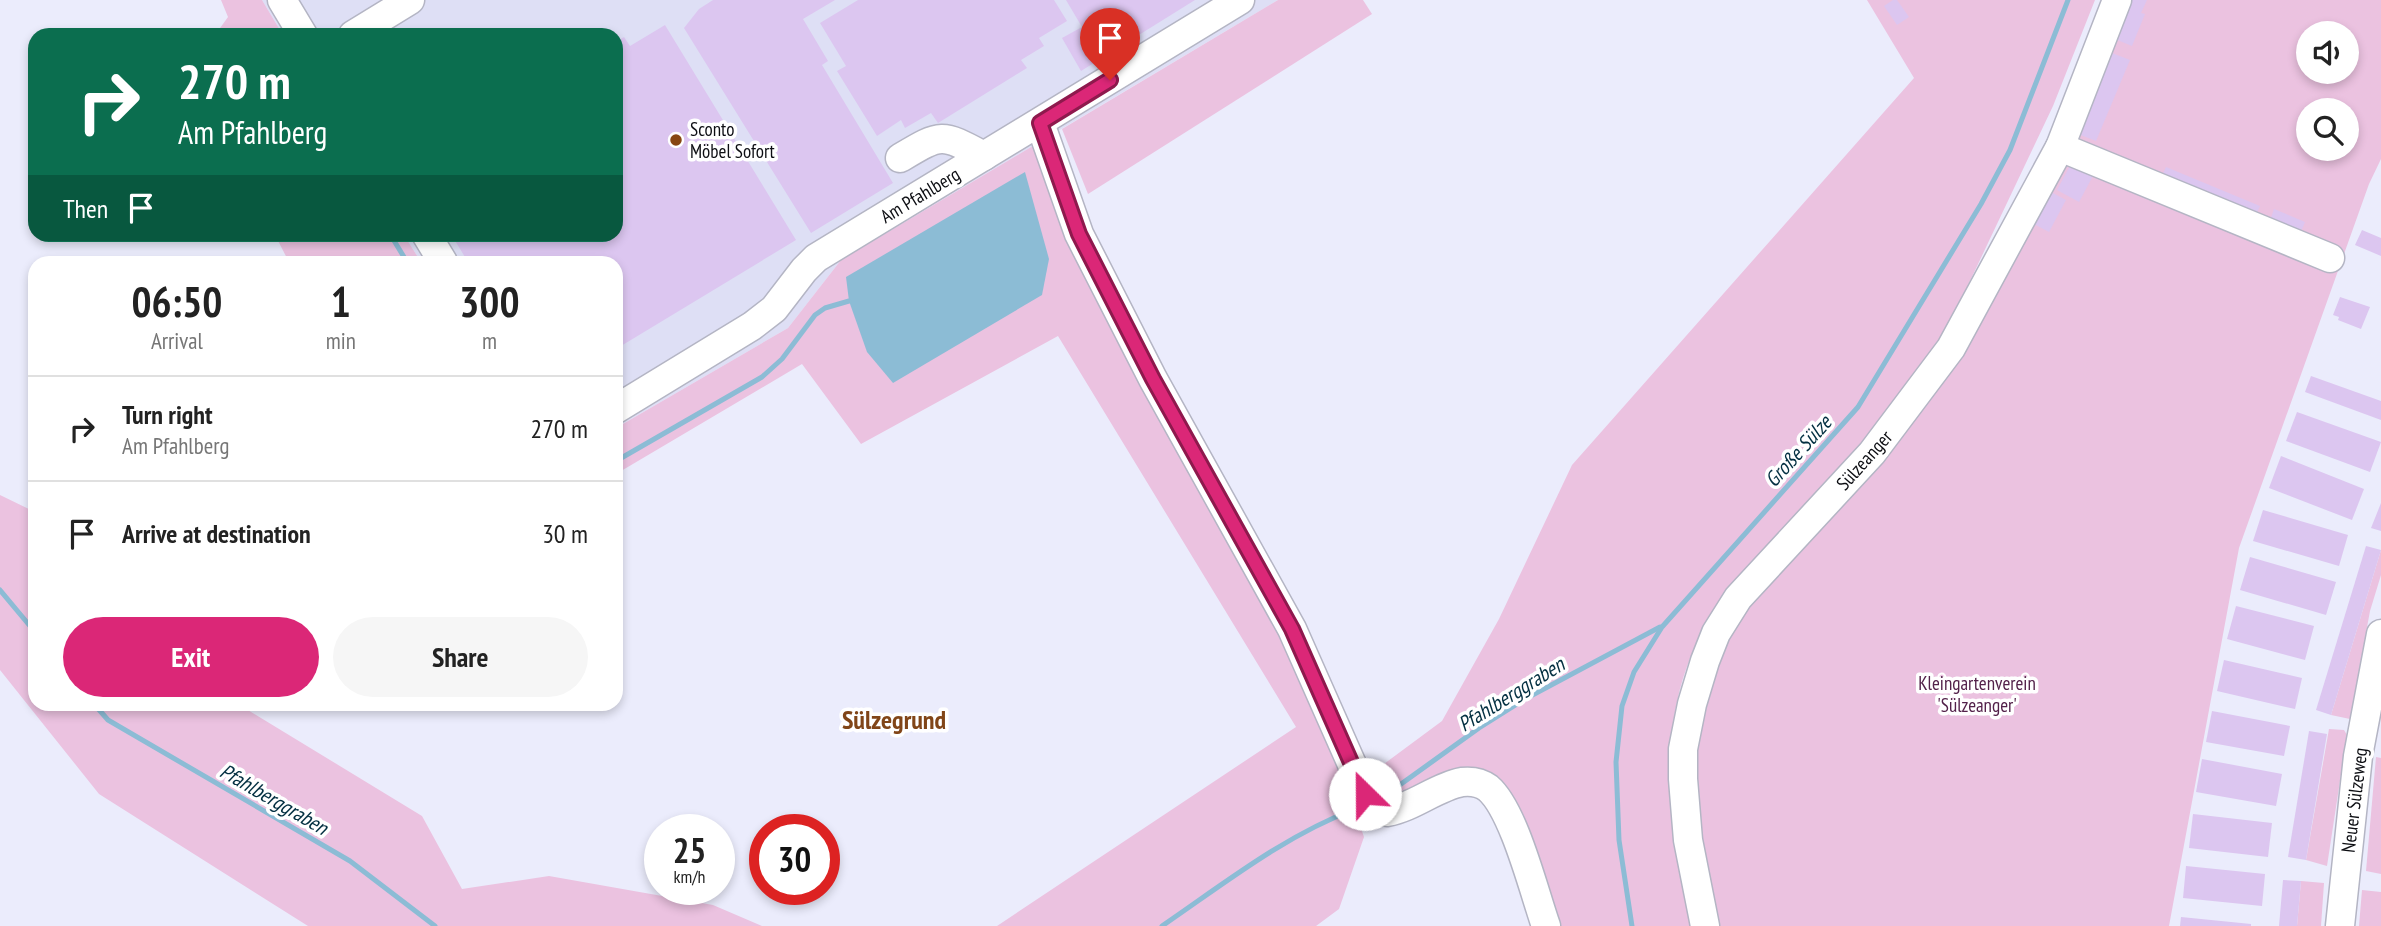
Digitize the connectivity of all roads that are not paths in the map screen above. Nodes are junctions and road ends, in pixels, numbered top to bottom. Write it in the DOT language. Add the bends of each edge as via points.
graph roads {
  1 [pos="282,0"];
  2 [pos="410,0"];
  3 [pos="1240,0"];
  4 [pos="2117,0"];
  5 [pos="299,28"];
  6 [pos="364,28"];
  7 [pos="1040,123"];
  8 [pos="2060,147"];
  9 [pos="984,156"];
  10 [pos="901,158"];
  11 [pos="2330,258"];
  12 [pos="623,404"];
  13 [pos="2381,634"];
  14 [pos="1546,926"];
  15 [pos="1705,926"];
  16 [pos="2340,926"];
  1 -- 5 [label="street"];
  2 -- 6 [label="street"];
  3 -- 7 [label="street, Am Pfahlberg"];
  4 -- 8 [label="street, Sülzeanger"];
  7 -- 9 [label="street, Am Pfahlberg"];
  7 -- 14 [label="street" via="1084,244 1292,629 1367,797 1387,812 1464,782 1489,789 1510,822"];
  8 -- 11 [label="street"];
  8 -- 15 [label="street, Sülzeanger" via="1939,366 1872,453 1738,598 1716,633 1695,693 1684,749 1688,839"];
  9 -- 10 [label="street" via="940,138"];
  9 -- 12 [label="street, Am Pfahlberg" via="816,258 764,317"];
  13 -- 16 [label="street, Neuer Sülzeweg" via="2358,756"];
}
